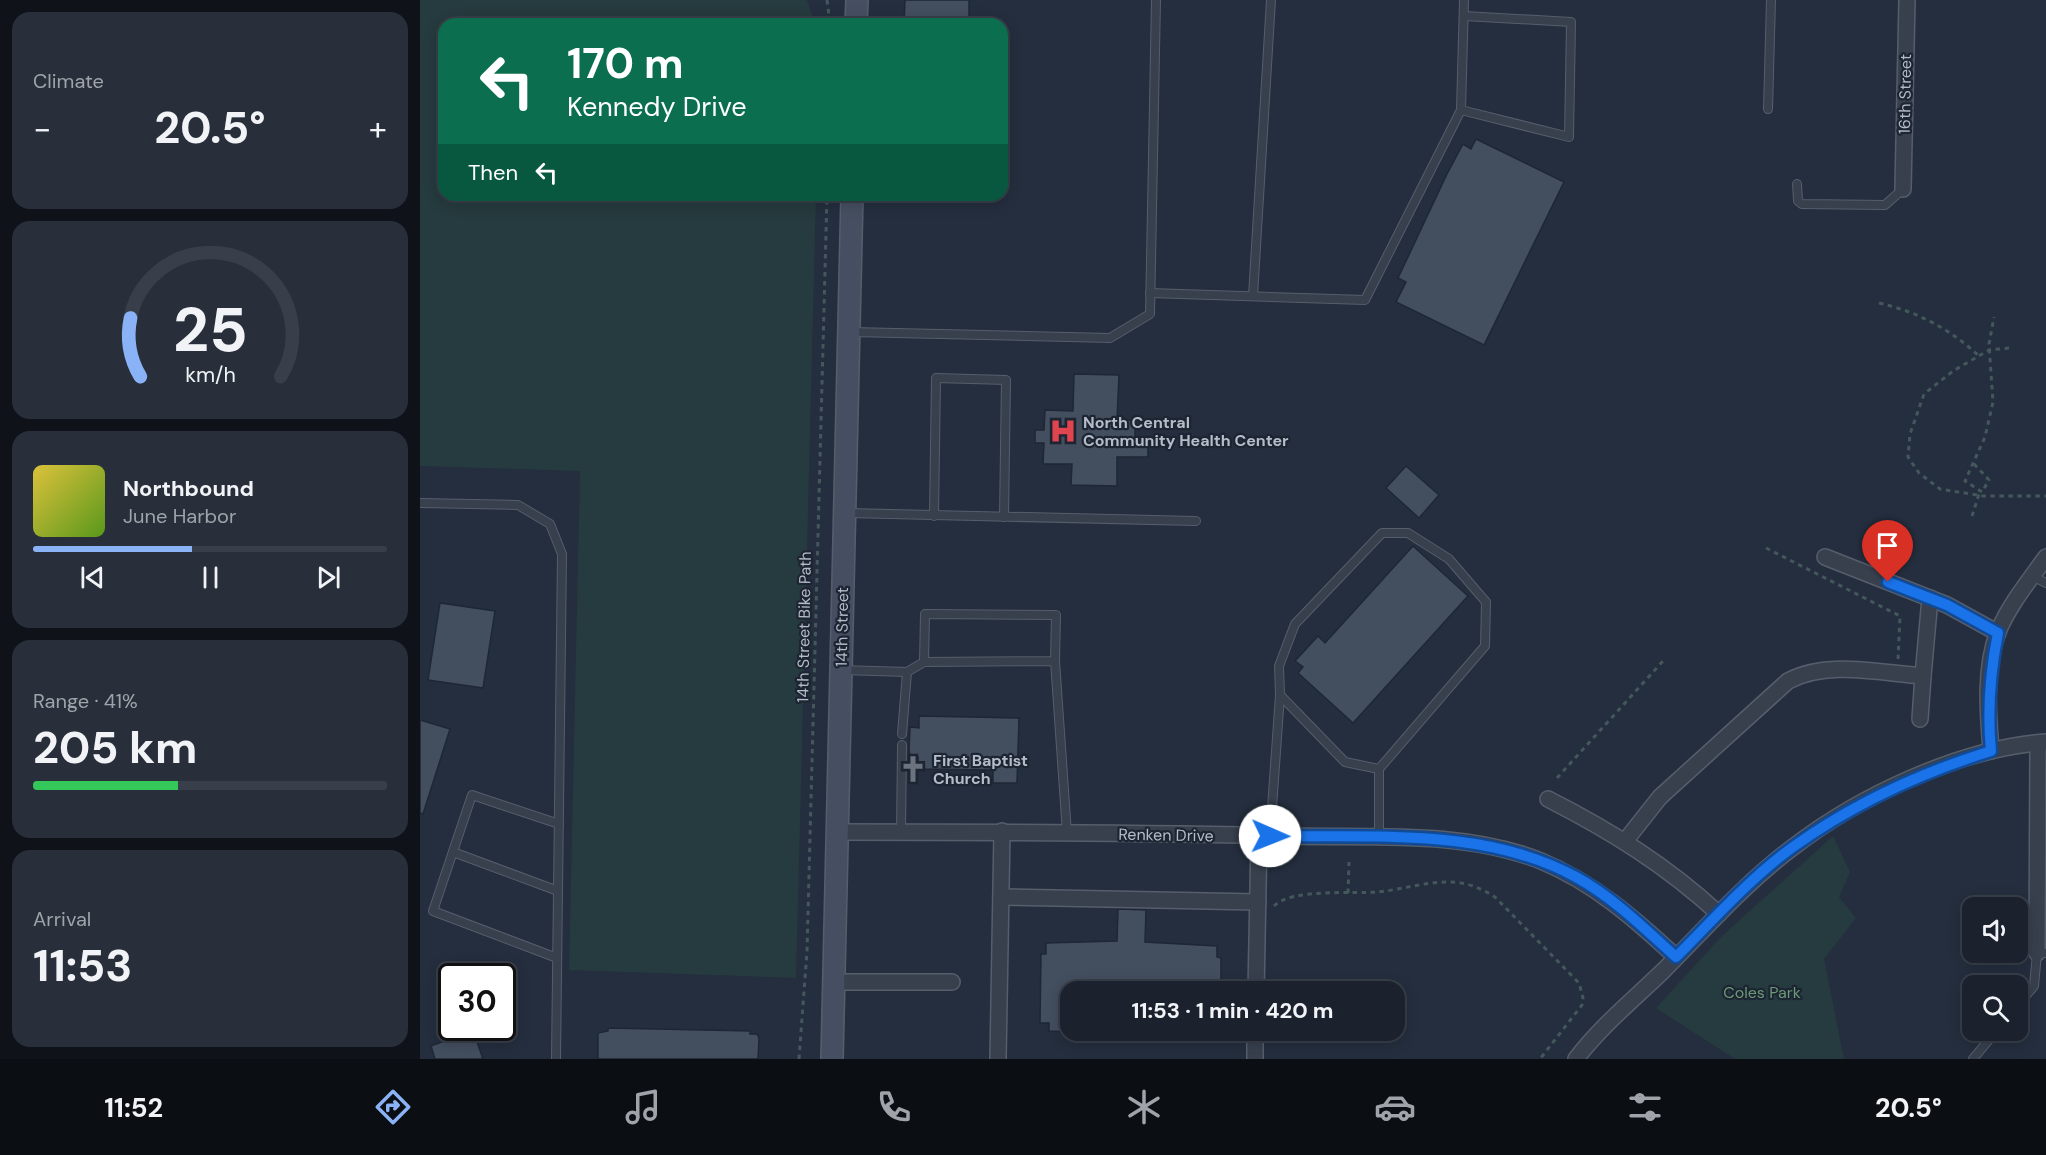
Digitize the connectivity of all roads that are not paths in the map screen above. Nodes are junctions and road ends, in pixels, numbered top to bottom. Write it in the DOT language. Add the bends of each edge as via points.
graph roads {
  1 [pos="857,0"];
  2 [pos="1156,0"];
  3 [pos="1271,0"];
  4 [pos="1464,0"];
  5 [pos="1771,0"];
  6 [pos="1907,0"];
  7 [pos="1464,16"];
  8 [pos="856,18"];
  9 [pos="1461,110"];
  10 [pos="1768,110"];
  11 [pos="1797,184"];
  12 [pos="1902,189"];
  13 [pos="852,201"];
  14 [pos="1150,293"];
  15 [pos="1253,296"];
  16 [pos="849,332"];
  17 [pos="420,502"];
  18 [pos="845,513"];
  19 [pos="934,516"];
  20 [pos="1004,517"];
  21 [pos="1196,520"];
  22 [pos="1825,557"];
  23 [pos="2046,557"];
  24 [pos="2039,580"];
  25 [pos="1930,598"];
  26 [pos="1998,633"];
  27 [pos="1055,661"];
  28 [pos="924,662"];
  29 [pos="841,670"];
  30 [pos="907,672"];
  31 [pos="1923,676"];
  32 [pos="1280,695"];
  33 [pos="1920,719"];
  34 [pos="902,734"];
  35 [pos="2042,742"];
  36 [pos="902,745"];
  37 [pos="1991,751"];
  38 [pos="1379,770"];
  39 [pos="1548,799"];
  40 [pos="559,824"];
  41 [pos="1002,831"];
  42 [pos="837,832"];
  43 [pos="901,832"];
  44 [pos="1067,833"];
  45 [pos="1264,836"];
  46 [pos="1379,838"];
  47 [pos="1626,840"];
  48 [pos="453,852"];
  49 [pos="558,891"];
  50 [pos="1001,897"];
  51 [pos="1258,902"];
  52 [pos="1719,914"];
  53 [pos="2042,953"];
  54 [pos="1676,957"];
  55 [pos="557,958"];
  56 [pos="1256,981"];
  57 [pos="834,982"];
  58 [pos="952,982"];
  59 [pos="2028,993"];
  60 [pos="1255,1041"];
  61 [pos="1988,1041"];
  62 [pos="556,1059"];
  63 [pos="832,1059"];
  64 [pos="998,1059"];
  65 [pos="1254,1059"];
  66 [pos="1576,1059"];
  67 [pos="1973,1059"];
  1 -- 8 [label="street"];
  2 -- 14 [label="lane"];
  3 -- 15 [label="lane"];
  4 -- 7 [label="lane"];
  5 -- 10 [label="lane"];
  6 -- 12 [label="street, 16th Street"];
  7 -- 9 [label="lane"];
  7 -- 9 [label="lane" via="1571,22 1569,137"];
  9 -- 15 [label="lane" via="1365,300"];
  11 -- 12 [label="lane" via="1798,201 1802,204 1885,205"];
  13 -- 16 [label="street, 14th Street"];
  14 -- 15 [label="lane"];
  14 -- 16 [label="lane" via="1150,314 1110,338"];
  16 -- 18 [label="street, 14th Street"];
  17 -- 40 [label="lane" via="518,506 550,524 562,554"];
  18 -- 19 [label="lane"];
  18 -- 29 [label="street, 14th Street"];
  19 -- 20 [label="lane"];
  19 -- 20 [label="lane" via="936,378 1006,380"];
  20 -- 21 [label="lane"];
  22 -- 25 [label="street"];
  23 -- 24 [label="street"];
  24 -- 26 [label="street"];
  25 -- 26 [label="street"];
  25 -- 31 [label="street"];
  26 -- 37 [label="street" via="1989,675"];
  27 -- 28 [label="lane"];
  27 -- 28 [label="lane" via="1056,615 925,614"];
  27 -- 44 [label="lane"];
  28 -- 30 [label="lane"];
  29 -- 30 [label="lane"];
  29 -- 42 [label="street, 14th Street"];
  30 -- 34 [label="lane"];
  31 -- 33 [label="street"];
  31 -- 47 [label="street" via="1825,669 1806,672 1788,681 1660,797"];
  32 -- 38 [label="lane" via="1345,762"];
  32 -- 38 [label="lane" via="1279,666 1295,624 1382,533 1408,534 1449,559 1486,602 1485,646"];
  32 -- 45 [label="lane"];
  35 -- 37 [label="street"];
  35 -- 53 [label="street"];
  36 -- 43 [label="lane"];
  37 -- 52 [label="street" via="1949,764 1866,801 1792,848"];
  38 -- 46 [label="lane"];
  39 -- 47 [label="street"];
  40 -- 48 [label="lane" via="472,795"];
  40 -- 49 [label="lane"];
  41 -- 43 [label="street, Renken Drive"];
  41 -- 44 [label="street, Renken Drive"];
  41 -- 50 [label="street"];
  42 -- 43 [label="street, Renken Drive"];
  42 -- 57 [label="street, 14th Street"];
  44 -- 45 [label="street, Renken Drive"];
  45 -- 46 [label="street, Renken Drive"];
  45 -- 51 [label="street"];
  46 -- 54 [label="street, Renken Drive" via="1447,841 1539,860 1577,878 1620,907"];
  47 -- 52 [label="street"];
  48 -- 49 [label="lane"];
  48 -- 55 [label="lane" via="433,910"];
  49 -- 55 [label="lane"];
  50 -- 51 [label="street"];
  50 -- 64 [label="street"];
  51 -- 56 [label="street"];
  52 -- 54 [label="street"];
  53 -- 59 [label="lane" via="2034,986"];
  54 -- 66 [label="street"];
  55 -- 62 [label="lane"];
  57 -- 58 [label="street"];
  57 -- 63 [label="street, 14th Street"];
  60 -- 65 [label="street"];
  61 -- 67 [label="lane"];
}
